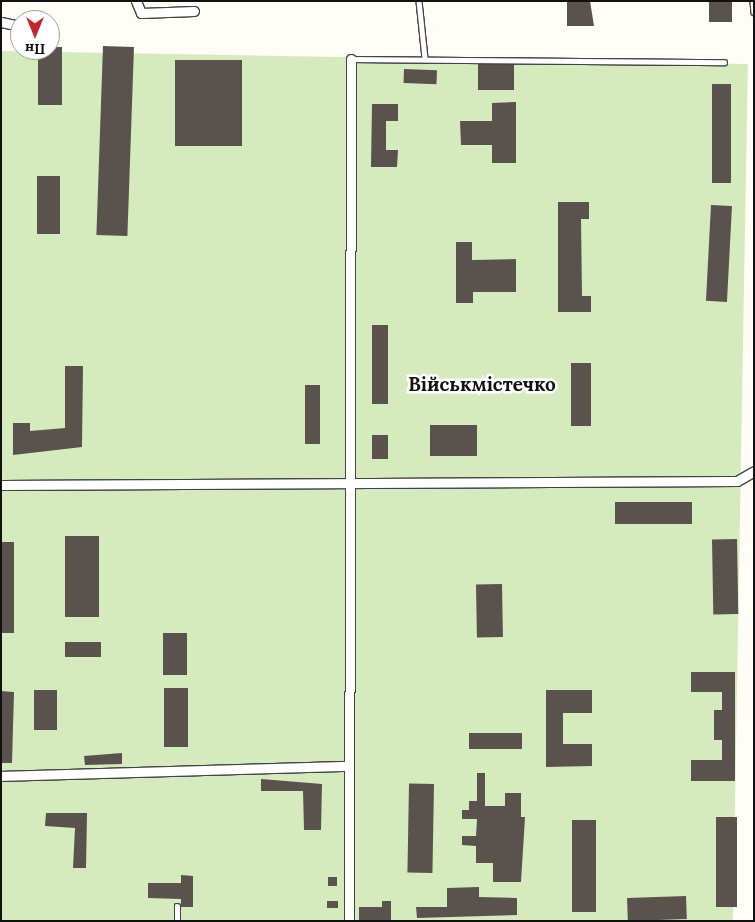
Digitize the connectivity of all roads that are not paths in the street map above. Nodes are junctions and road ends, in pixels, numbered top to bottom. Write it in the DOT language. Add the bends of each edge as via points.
graph roads {
  1 [pos="136,1"];
  2 [pos="419,1"];
  3 [pos="753,1"];
  4 [pos="194,11"];
  5 [pos="754,12"];
  6 [pos="425,58"];
  7 [pos="351,59"];
  8 [pos="724,62"];
  9 [pos="754,470"];
  10 [pos="1,485"];
  11 [pos="347,486"];
  12 [pos="346,766"];
  13 [pos="1,776"];
  14 [pos="177,906"];
  15 [pos="177,921"];
  16 [pos="349,921"];
  1 -- 4 [label="street" via="141,13"];
  2 -- 6 [label="lane"];
  3 -- 5 [label="lane"];
  6 -- 7 [label="lane"];
  6 -- 8 [label="lane"];
  7 -- 11 [label="street"];
  9 -- 11 [label="street" via="737,481"];
  10 -- 11 [label="street"];
  11 -- 12 [label="street"];
  12 -- 13 [label="street"];
  12 -- 16 [label="street"];
  14 -- 15 [label="lane"];
}
